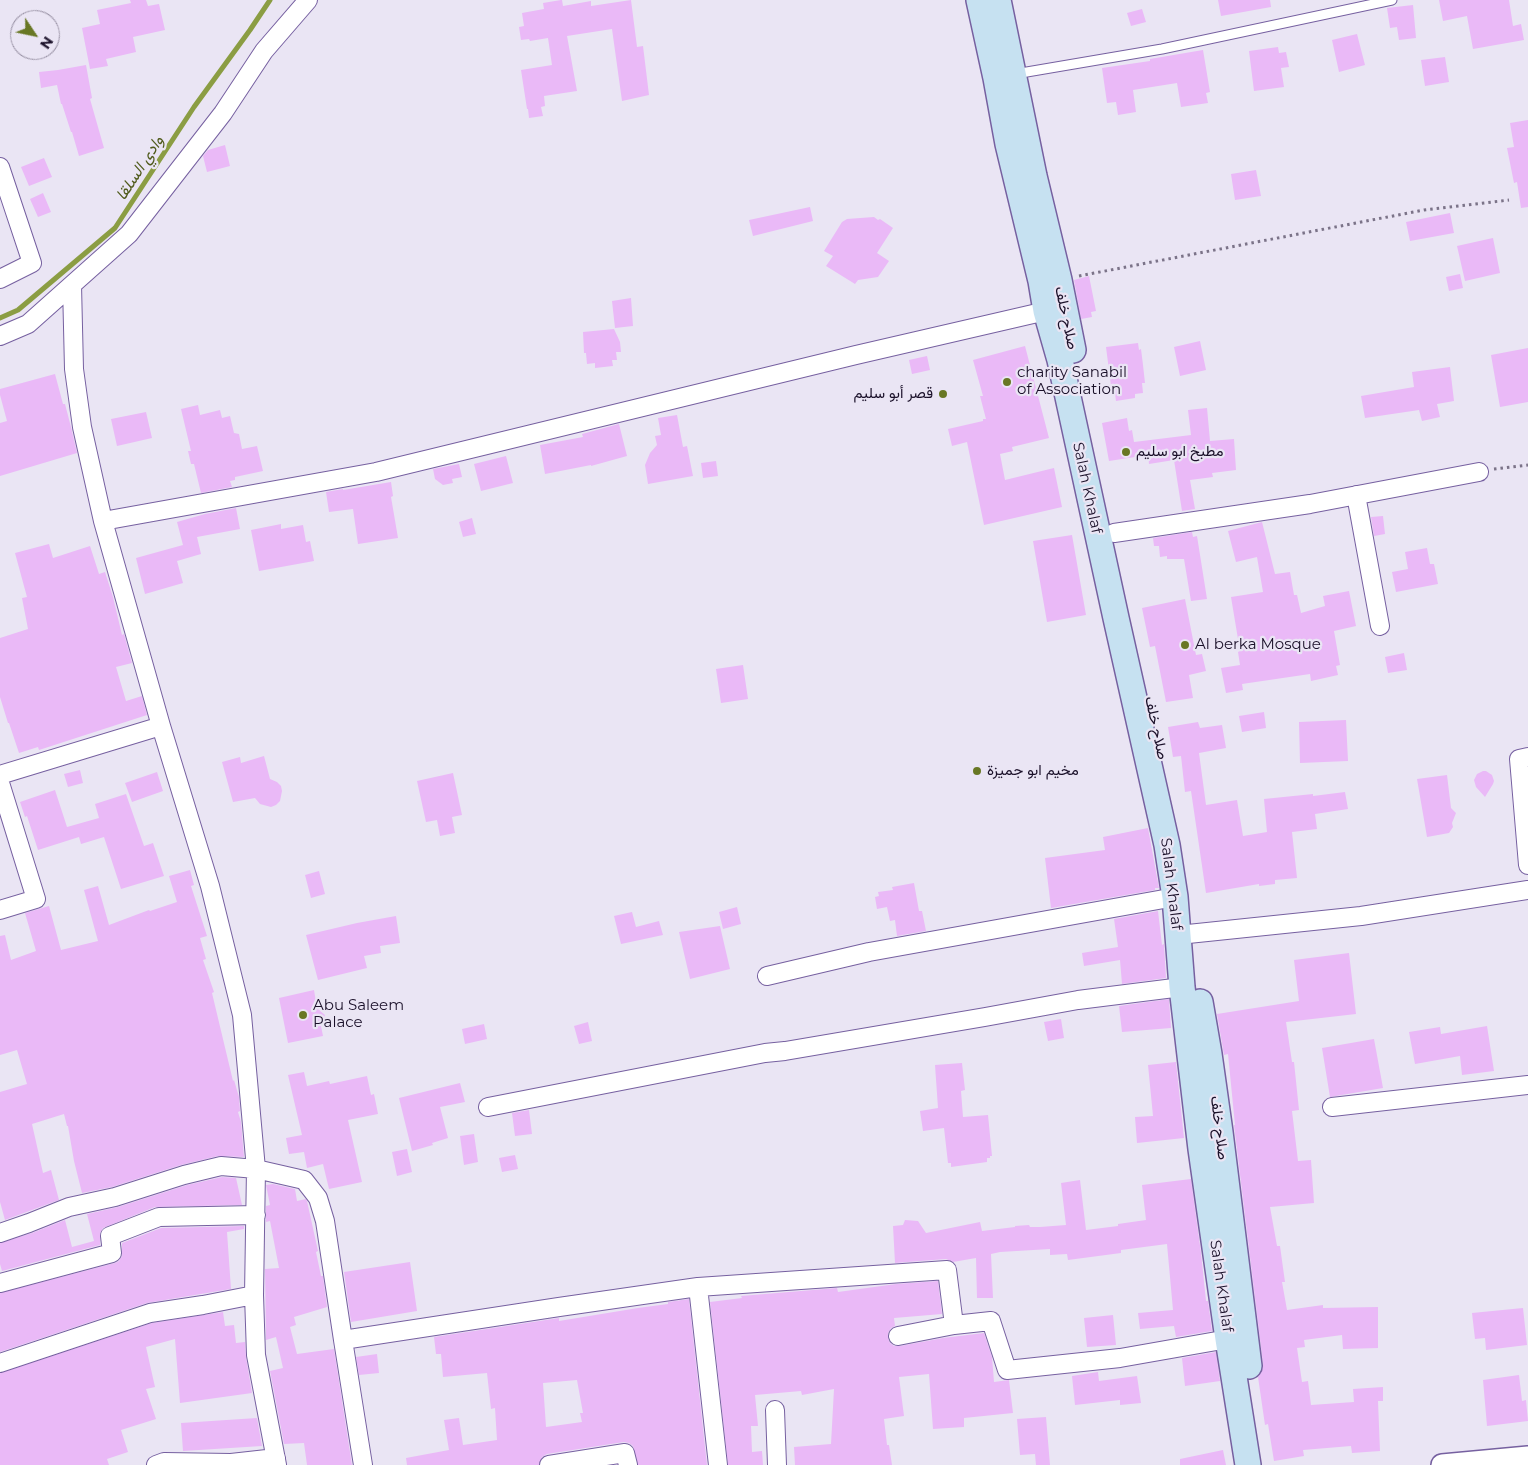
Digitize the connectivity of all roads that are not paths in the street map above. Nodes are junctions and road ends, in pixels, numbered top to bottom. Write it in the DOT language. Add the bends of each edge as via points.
graph roads {
  1 [pos="308,0"];
  2 [pos="979,0"];
  3 [pos="998,0"];
  4 [pos="1392,0"];
  5 [pos="1012,74"];
  6 [pos="0,167"];
  7 [pos="0,279"];
  8 [pos="72,285"];
  9 [pos="1046,311"];
  10 [pos="0,336"];
  11 [pos="1479,472"];
  12 [pos="1356,495"];
  13 [pos="104,521"];
  14 [pos="1114,533"];
  15 [pos="1380,626"];
  16 [pos="161,726"];
  17 [pos="1528,757"];
  18 [pos="0,776"];
  19 [pos="0,783"];
  20 [pos="1528,865"];
  21 [pos="1528,890"];
  22 [pos="1175,897"];
  23 [pos="0,910"];
  24 [pos="1188,934"];
  25 [pos="767,976"];
  26 [pos="1182,987"];
  27 [pos="1528,1085"];
  28 [pos="488,1107"];
  29 [pos="1332,1107"];
  30 [pos="256,1169"];
  31 [pos="256,1215"];
  32 [pos="0,1233"];
  33 [pos="0,1283"];
  34 [pos="698,1287"];
  35 [pos="254,1295"];
  36 [pos="954,1325"];
  37 [pos="898,1336"];
  38 [pos="1228,1339"];
  39 [pos="343,1340"];
  40 [pos="0,1363"];
  41 [pos="775,1410"];
  42 [pos="1528,1457"];
  43 [pos="276,1461"];
  44 [pos="156,1465"];
  45 [pos="364,1465"];
  46 [pos="550,1465"];
  47 [pos="628,1465"];
  48 [pos="718,1465"];
  49 [pos="777,1465"];
  50 [pos="1248,1465"];
  51 [pos="1263,1465"];
  52 [pos="1442,1465"];
  1 -- 8 [label="street" via="264,51 223,113 129,234"];
  2 -- 9 [label="main road, صلاح خلف"];
  3 -- 5 [label="main road, صلاح خلف"];
  4 -- 5 [label="lane" via="1162,49"];
  5 -- 14 [label="main road, صلاح خلف"];
  6 -- 7 [label="street" via="32,263"];
  8 -- 10 [label="street" via="28,324"];
  8 -- 13 [label="street" via="74,369 82,427"];
  9 -- 13 [label="street" via="376,472"];
  9 -- 22 [label="main road, Salah Khalaf" via="1060,360 1160,809"];
  11 -- 12 [label="street"];
  12 -- 14 [label="street"];
  12 -- 15 [label="street"];
  13 -- 16 [label="street"];
  14 -- 24 [label="main road, صلاح خلف" via="1183,858"];
  16 -- 18 [label="street"];
  16 -- 30 [label="street" via="210,886 242,1014"];
  17 -- 20 [label="street" via="1519,759"];
  19 -- 23 [label="street" via="36,899"];
  21 -- 24 [label="street" via="1361,916"];
  22 -- 25 [label="street" via="868,952"];
  22 -- 26 [label="main road, Salah Khalaf"];
  24 -- 51 [label="main road, صلاح خلف" via="1209,1054"];
  26 -- 28 [label="street" via="1078,1000 765,1053"];
  26 -- 38 [label="main road, Salah Khalaf"];
  27 -- 29 [label="street"];
  30 -- 31 [label="street"];
  30 -- 32 [label="street" via="221,1166 184,1175 115,1197 69,1207"];
  30 -- 39 [label="street" via="304,1180 318,1198 325,1221"];
  31 -- 33 [label="street" via="159,1217 110,1236 112,1253"];
  31 -- 35 [label="street"];
  34 -- 36 [label="street" via="947,1270"];
  34 -- 39 [label="street"];
  34 -- 48 [label="street"];
  35 -- 40 [label="street" via="150,1313"];
  35 -- 43 [label="street" via="256,1355"];
  36 -- 37 [label="street"];
  36 -- 38 [label="street" via="991,1321 1008,1370 1120,1358"];
  38 -- 50 [label="main road, Salah Khalaf"];
  39 -- 45 [label="street"];
  41 -- 49 [label="street"];
  42 -- 52 [label="street"];
  43 -- 44 [label="street" via="164,1462"];
  46 -- 47 [label="street" via="625,1453"];
}
